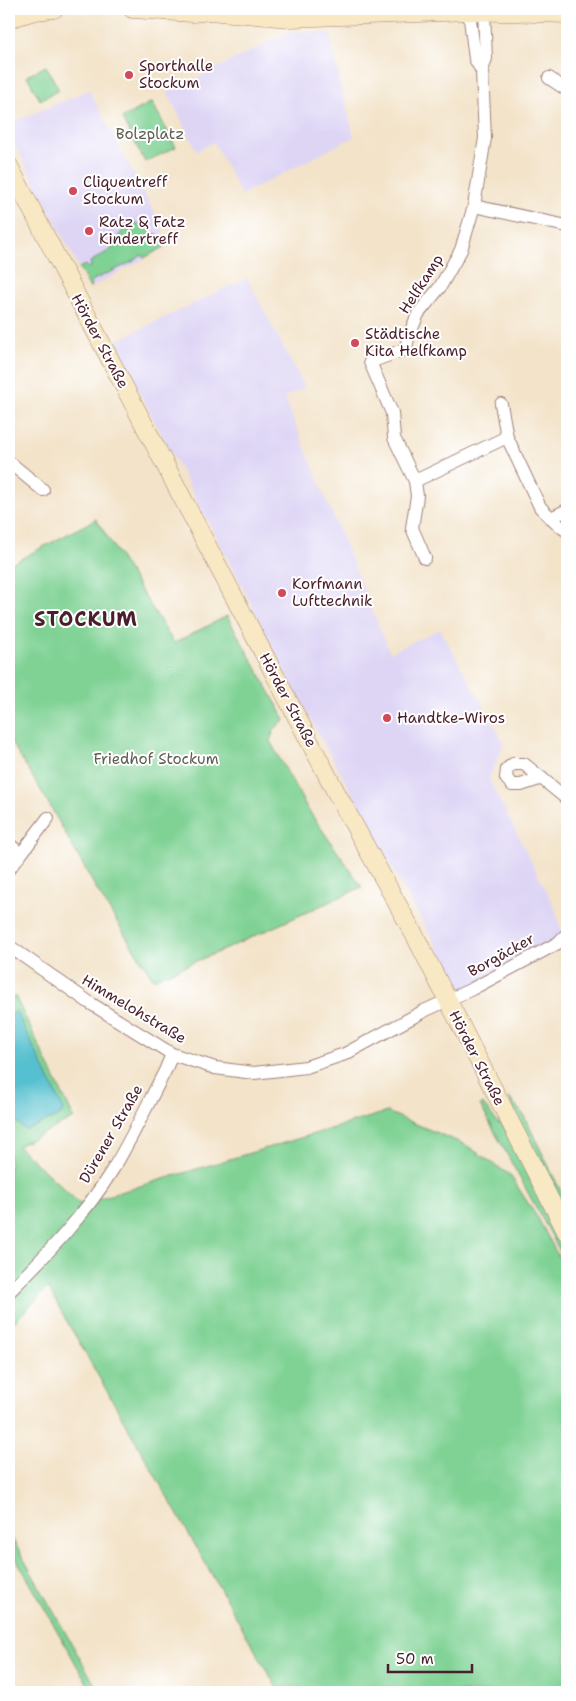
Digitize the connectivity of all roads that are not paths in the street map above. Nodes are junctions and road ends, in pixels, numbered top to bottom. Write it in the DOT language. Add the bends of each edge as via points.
graph roads {
  1 [pos="54,9"];
  2 [pos="132,9"];
  3 [pos="207,10"];
  4 [pos="476,12"];
  5 [pos="567,14"];
  6 [pos="9,19"];
  7 [pos="549,78"];
  8 [pos="567,90"];
  9 [pos="9,166"];
  10 [pos="474,206"];
  11 [pos="567,226"];
  12 [pos="502,404"];
  13 [pos="507,436"];
  14 [pos="9,462"];
  15 [pos="415,482"];
  16 [pos="44,490"];
  17 [pos="567,510"];
  18 [pos="551,518"];
  19 [pos="567,531"];
  20 [pos="425,558"];
  21 [pos="542,778"];
  22 [pos="567,799"];
  23 [pos="48,818"];
  24 [pos="9,844"];
  25 [pos="21,854"];
  26 [pos="9,869"];
  27 [pos="567,934"];
  28 [pos="9,946"];
  29 [pos="448,999"];
  30 [pos="172,1054"];
  31 [pos="567,1233"];
  32 [pos="9,1292"];
  1 -- 6 [label="main road"];
  2 -- 3 [label="main road" via="192,14"];
  3 -- 4 [label="main road" via="290,18"];
  4 -- 5 [label="main road"];
  4 -- 10 [label="street, Helfkamp" via="486,58 482,71 485,138"];
  7 -- 8 [label="street"];
  9 -- 29 [label="main road, Hörder Straße" via="337,794"];
  10 -- 11 [label="street"];
  10 -- 15 [label="street, Helfkamp" via="461,250 440,287 418,314 406,349 370,362 392,413 394,438"];
  12 -- 13 [label="street"];
  13 -- 15 [label="street"];
  13 -- 18 [label="street" via="540,507"];
  14 -- 16 [label="street"];
  15 -- 20 [label="street, Helfkamp" via="417,496 412,528"];
  17 -- 18 [label="street"];
  18 -- 19 [label="street"];
  21 -- 22 [label="street"];
  23 -- 25 [label="street"];
  24 -- 25 [label="street"];
  25 -- 26 [label="street"];
  27 -- 29 [label="street, Borgäcker" via="558,943 472,990"];
  28 -- 30 [label="street, Himmelohstraße"];
  29 -- 30 [label="street, Himmelohstraße" via="344,1054 306,1067 254,1073 215,1068"];
  29 -- 31 [label="main road, Hörder Straße"];
  30 -- 32 [label="street, Dürener Straße" via="113,1169 84,1211"];
}
